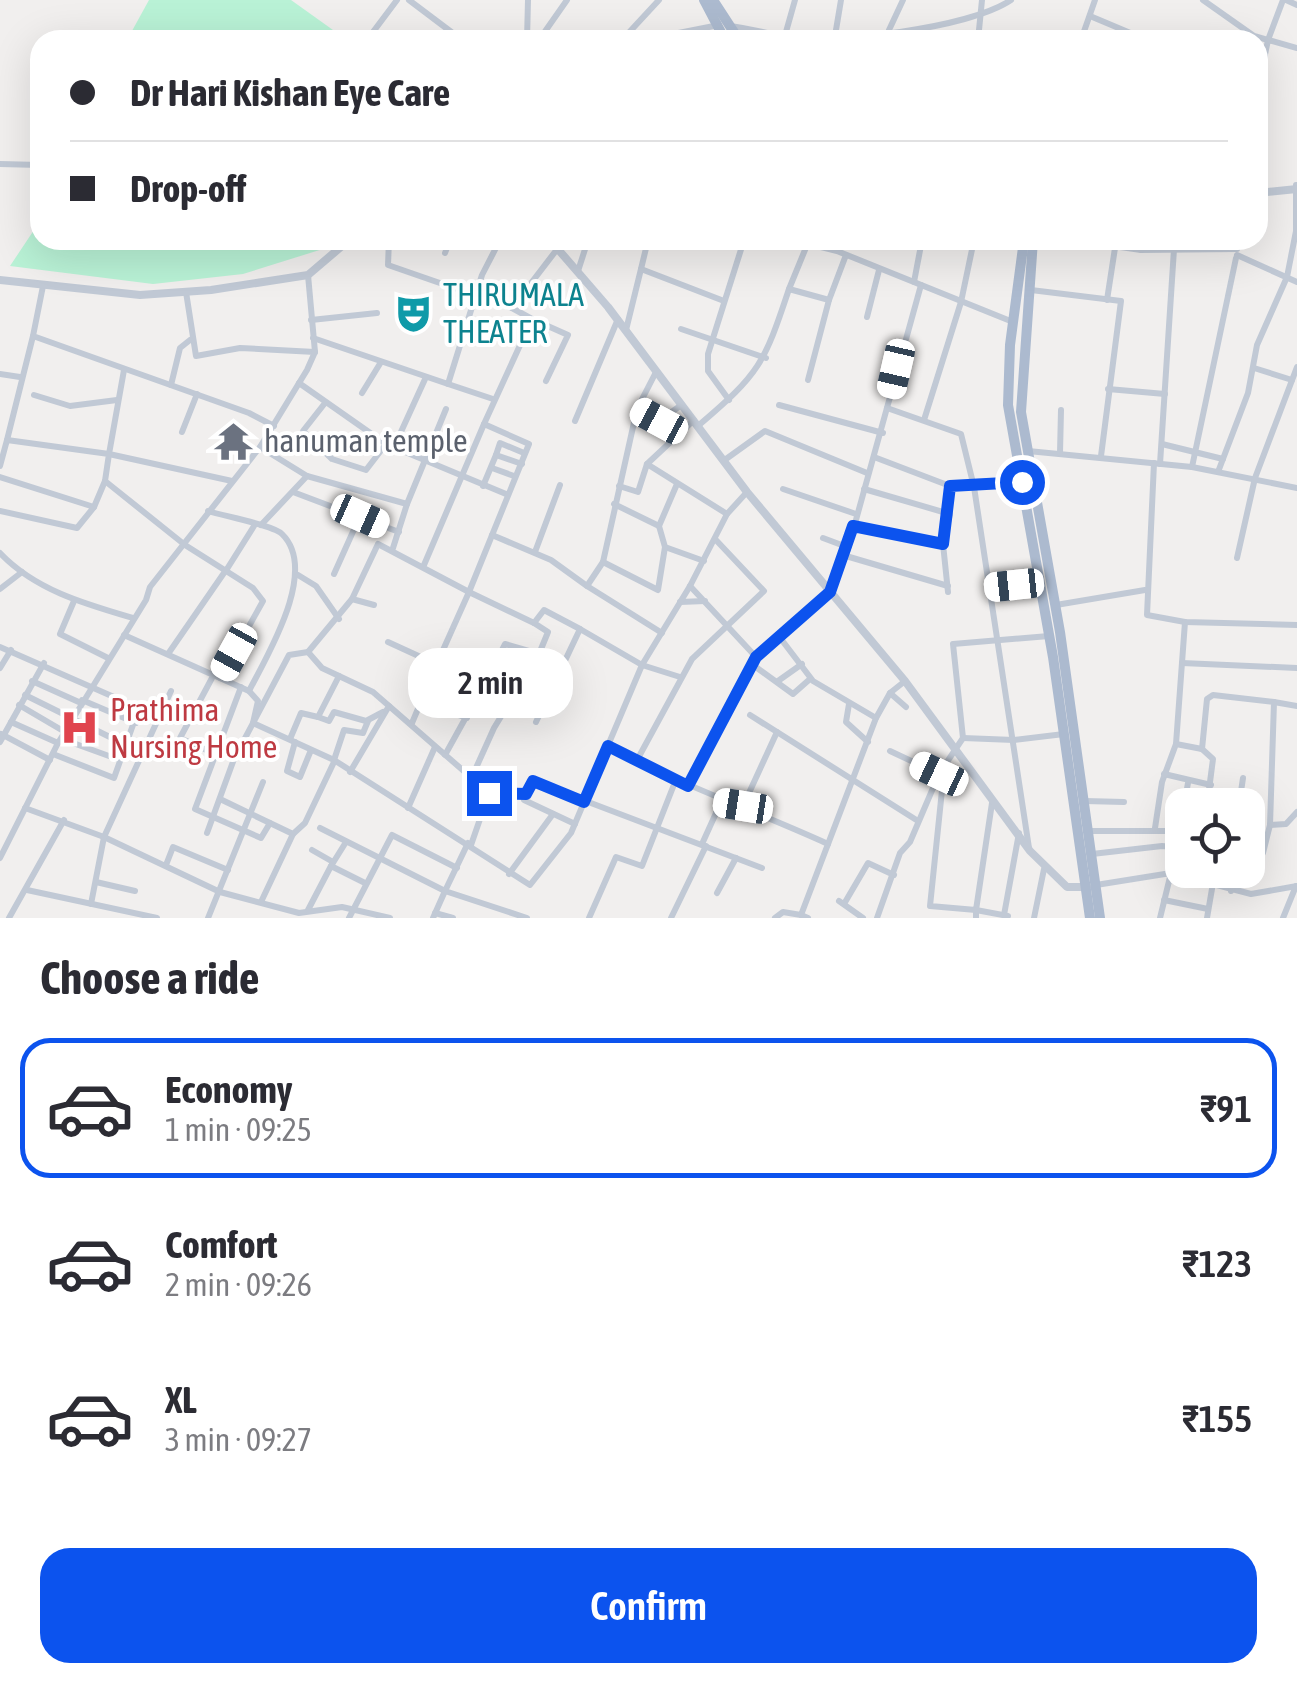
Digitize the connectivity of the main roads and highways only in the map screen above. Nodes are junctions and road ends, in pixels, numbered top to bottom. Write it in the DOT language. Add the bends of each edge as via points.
graph roads {
  1 [pos="704,0"];
  2 [pos="713,0"];
  3 [pos="717,30"];
  4 [pos="731,30"];
  5 [pos="1023,250"];
  6 [pos="1032,250"];
  7 [pos="1091,886"];
  8 [pos="1090,918"];
  9 [pos="1100,918"];
  1 -- 3 [label="main road"];
  2 -- 4 [label="main road"];
  5 -- 7 [label="main road" via="1008,405"];
  6 -- 7 [label="main road" via="1020,376 1026,451 1056,606"];
  7 -- 8 [label="main road"];
  7 -- 9 [label="main road"];
}
